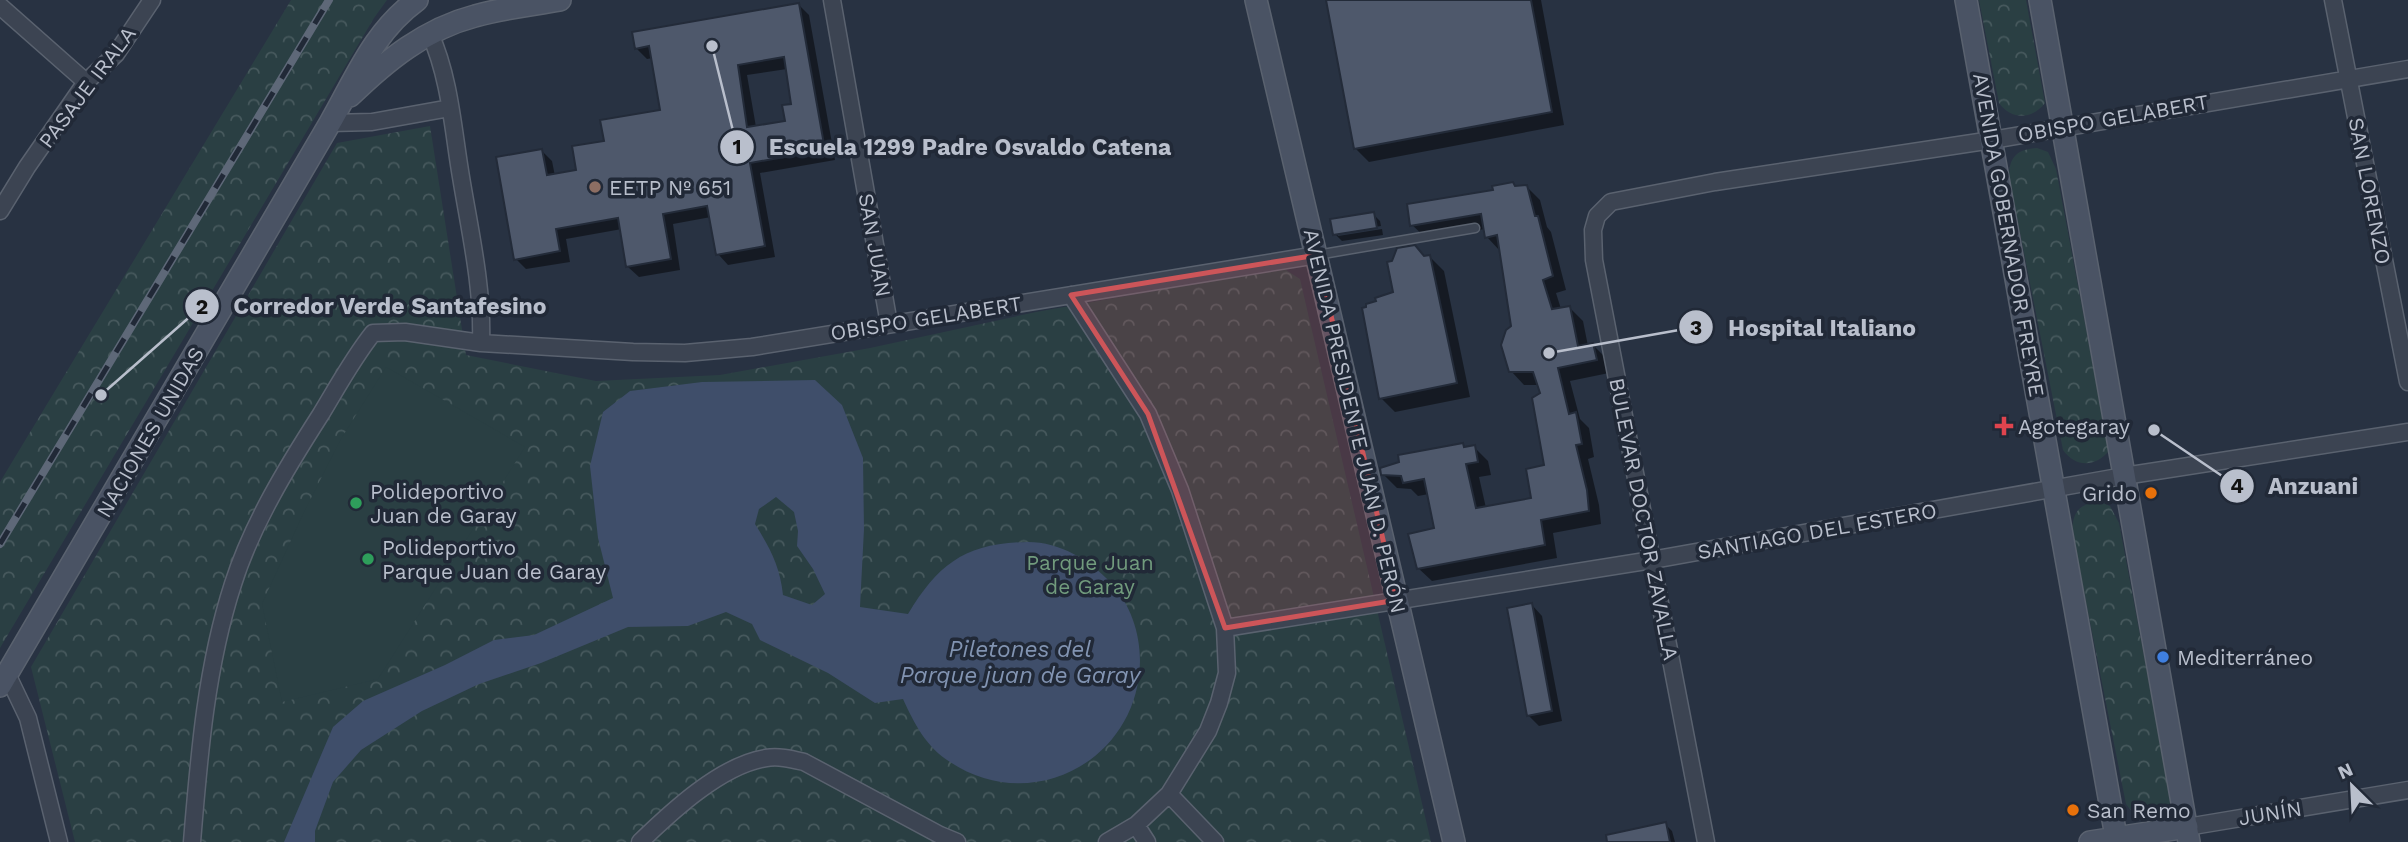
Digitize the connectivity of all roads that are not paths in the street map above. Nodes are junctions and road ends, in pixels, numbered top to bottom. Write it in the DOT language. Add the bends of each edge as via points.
graph roads {
  1 [pos="152,0"];
  2 [pos="417,0"];
  3 [pos="560,0"];
  4 [pos="832,0"];
  5 [pos="1256,0"];
  6 [pos="1966,0"];
  7 [pos="2040,0"];
  8 [pos="2333,0"];
  9 [pos="0,6"];
  10 [pos="430,34"];
  11 [pos="2408,69"];
  12 [pos="2348,79"];
  13 [pos="86,82"];
  14 [pos="450,108"];
  15 [pos="336,114"];
  16 [pos="2062,126"];
  17 [pos="1992,140"];
  18 [pos="1611,202"];
  19 [pos="0,211"];
  20 [pos="1475,228"];
  21 [pos="1317,255"];
  22 [pos="1071,295"];
  23 [pos="888,324"];
  24 [pos="481,343"];
  25 [pos="2408,382"];
  26 [pos="2408,432"];
  27 [pos="2124,476"];
  28 [pos="2055,490"];
  29 [pos="1652,560"];
  30 [pos="1397,600"];
  31 [pos="1225,628"];
  32 [pos="3,680"];
  33 [pos="2408,790"];
  34 [pos="1169,794"];
  35 [pos="1136,825"];
  36 [pos="2188,835"];
  37 [pos="2117,840"];
  38 [pos="1214,841"];
  39 [pos="59,842"];
  40 [pos="192,842"];
  41 [pos="640,842"];
  42 [pos="957,842"];
  43 [pos="1107,842"];
  44 [pos="1147,842"];
  45 [pos="1454,842"];
  46 [pos="1706,842"];
  47 [pos="2090,842"];
  1 -- 13 [label="street, PASAJE IRALA" via="116,54"];
  2 -- 15 [label="street" via="372,47"];
  3 -- 10 [label="street" via="476,15"];
  4 -- 23 [label="street, SAN JUAN"];
  5 -- 21 [label="street, AVENIDA PRESIDENTE JUAN D. PERÓN"];
  6 -- 17 [label="street, AVENIDA GOBERNADOR FREYRE"];
  7 -- 16 [label="street"];
  8 -- 12 [label="street, SAN LORENZO"];
  9 -- 13 [label="street"];
  10 -- 14 [label="street" via="438,50"];
  10 -- 15 [label="street" via="387,61"];
  11 -- 12 [label="street, OBISPO GELABERT"];
  12 -- 16 [label="street, OBISPO GELABERT"];
  12 -- 25 [label="street, SAN LORENZO"];
  13 -- 19 [label="street, PASAJE IRALA"];
  14 -- 15 [label="street" via="372,122"];
  14 -- 24 [label="street" via="482,308"];
  15 -- 32 [label="street, NACIONES UNIDAS"];
  16 -- 17 [label="street, OBISPO GELABERT"];
  16 -- 27 [label="street"];
  17 -- 18 [label="street, OBISPO GELABERT"];
  17 -- 28 [label="street, AVENIDA GOBERNADOR FREYRE"];
  18 -- 29 [label="street, BULEVAR DOCTOR ZAVALLA" via="1597,216 1594,260"];
  20 -- 21 [label="lane, OBISPO GELABERT"];
  21 -- 22 [label="street, OBISPO GELABERT"];
  21 -- 30 [label="street, AVENIDA PRESIDENTE JUAN D. PERÓN"];
  22 -- 23 [label="street, OBISPO GELABERT"];
  22 -- 31 [label="street" via="1148,414 1180,490"];
  23 -- 24 [label="street, OBISPO GELABERT" via="752,347 685,353"];
  24 -- 40 [label="street, OBISPO GELABERT" via="405,332 373,333 294,456 233,582 223,618 208,697"];
  26 -- 27 [label="street, SANTIAGO DEL ESTERO"];
  27 -- 28 [label="street, SANTIAGO DEL ESTERO"];
  27 -- 36 [label="street"];
  28 -- 29 [label="street, SANTIAGO DEL ESTERO"];
  28 -- 37 [label="street, AVENIDA GOBERNADOR FREYRE"];
  29 -- 30 [label="street, SANTIAGO DEL ESTERO"];
  29 -- 46 [label="street, BULEVAR DOCTOR ZAVALLA"];
  30 -- 31 [label="street, SANTIAGO DEL ESTERO"];
  30 -- 45 [label="street, AVENIDA PRESIDENTE JUAN D. PERÓN"];
  31 -- 34 [label="street" via="1227,673 1219,703 1208,731"];
  32 -- 39 [label="street" via="28,718"];
  33 -- 36 [label="street, JUNÍN"];
  34 -- 35 [label="street"];
  34 -- 38 [label="street"];
  35 -- 43 [label="street"];
  35 -- 44 [label="street"];
  36 -- 37 [label="street, JUNÍN"];
  37 -- 47 [label="street, JUNÍN"];
  41 -- 42 [label="street" via="710,783 766,758 804,762"];
}
